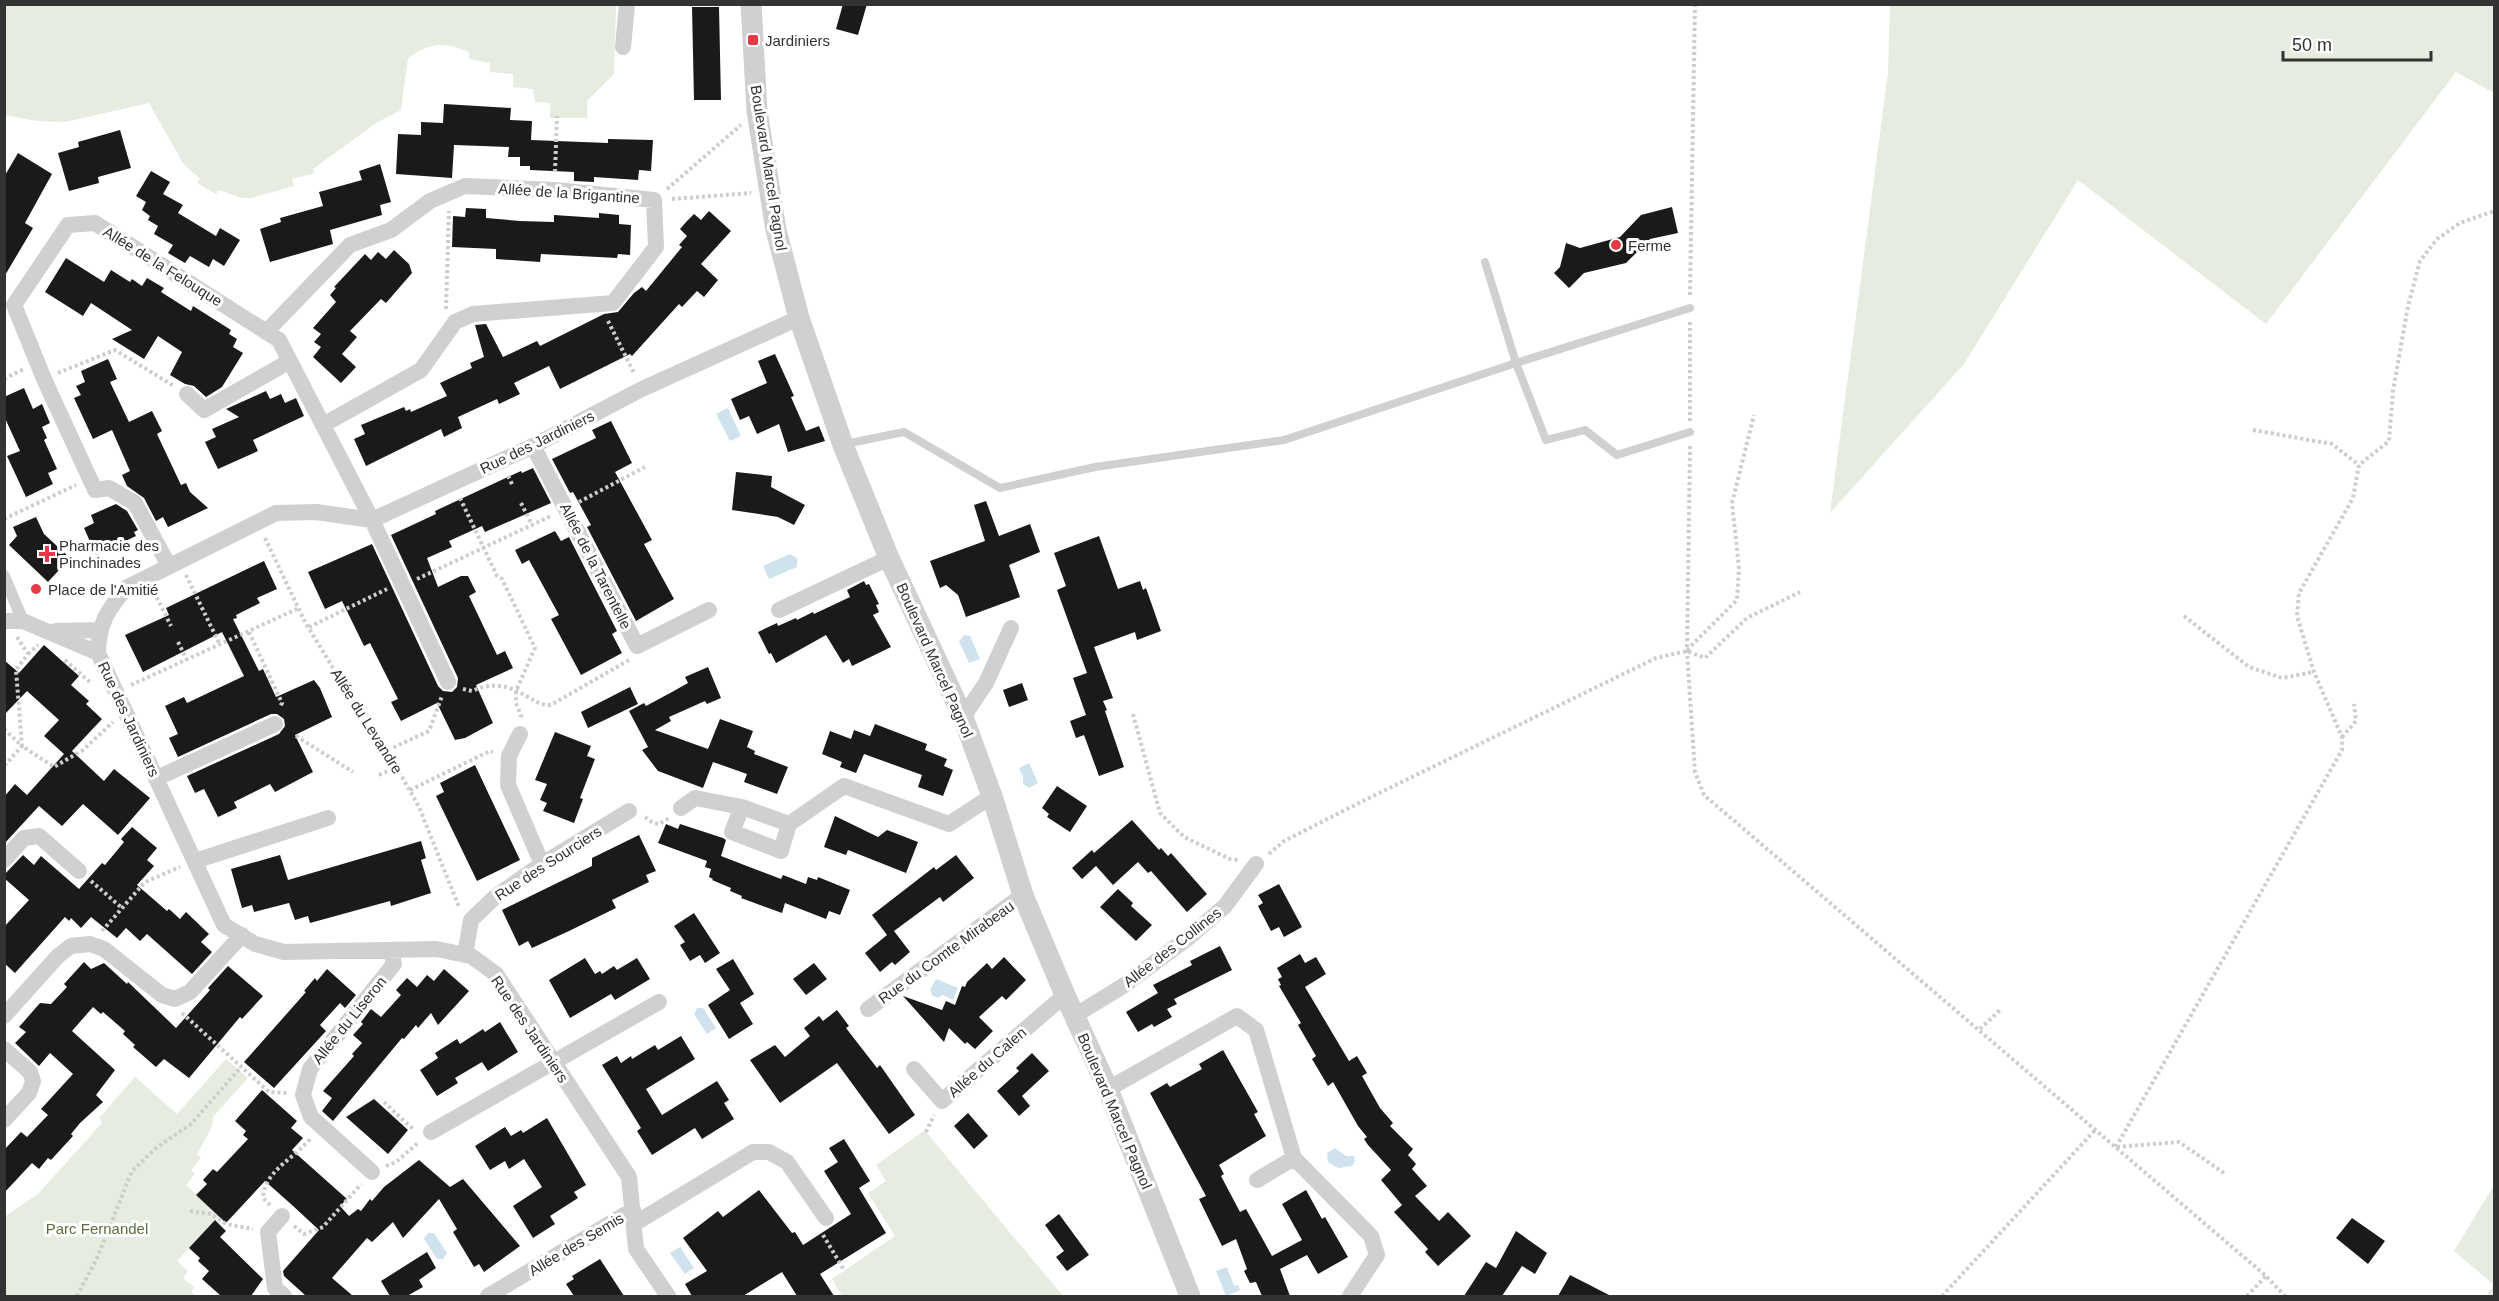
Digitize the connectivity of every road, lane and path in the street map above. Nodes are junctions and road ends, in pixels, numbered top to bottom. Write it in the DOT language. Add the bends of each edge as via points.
graph roads {
  1 [pos="627,4"];
  2 [pos="751,4"];
  3 [pos="1695,4"];
  4 [pos="623,47"];
  5 [pos="758,111"];
  6 [pos="557,116"];
  7 [pos="555,190"];
  8 [pos="450,192"];
  9 [pos="654,200"];
  10 [pos="772,205"];
  11 [pos="2494,211"];
  12 [pos="1485,262"];
  13 [pos="600,304"];
  14 [pos="10,306"];
  15 [pos="1690,308"];
  16 [pos="799,318"];
  17 [pos="266,332"];
  18 [pos="446,335"];
  19 [pos="290,361"];
  20 [pos="1516,363"];
  21 [pos="44,379"];
  22 [pos="642,389"];
  23 [pos="187,394"];
  24 [pos="1754,415"];
  25 [pos="323,425"];
  26 [pos="2253,430"];
  27 [pos="1690,432"];
  28 [pos="843,445"];
  29 [pos="533,446"];
  30 [pos="2359,465"];
  31 [pos="645,467"];
  32 [pos="90,479"];
  33 [pos="452,483"];
  34 [pos="521,503"];
  35 [pos="566,509"];
  36 [pos="4,519"];
  37 [pos="372,520"];
  38 [pos="257,522"];
  39 [pos="532,525"];
  40 [pos="484,548"];
  41 [pos="890,558"];
  42 [pos="174,563"];
  43 [pos="4,576"];
  44 [pos="147,577"];
  45 [pos="402,584"];
  46 [pos="1800,592"];
  47 [pos="299,608"];
  48 [pos="710,610"];
  49 [pos="779,610"];
  50 [pos="2184,616"];
  51 [pos="5,621"];
  52 [pos="23,621"];
  53 [pos="171,626"];
  54 [pos="309,627"];
  55 [pos="1011,628"];
  56 [pos="99,630"];
  57 [pos="249,632"];
  58 [pos="46,635"];
  59 [pos="178,642"];
  60 [pos="220,645"];
  61 [pos="637,646"];
  62 [pos="1687,651"];
  63 [pos="98,653"];
  64 [pos="28,654"];
  65 [pos="61,656"];
  66 [pos="187,660"];
  67 [pos="2314,672"];
  68 [pos="448,682"];
  69 [pos="96,688"];
  70 [pos="516,691"];
  71 [pos="117,692"];
  72 [pos="2354,704"];
  73 [pos="1133,714"];
  74 [pos="963,717"];
  75 [pos="115,720"];
  76 [pos="275,724"];
  77 [pos="4,729"];
  78 [pos="520,734"];
  79 [pos="296,736"];
  80 [pos="2342,737"];
  81 [pos="22,746"];
  82 [pos="388,750"];
  83 [pos="509,756"];
  84 [pos="4,766"];
  85 [pos="397,767"];
  86 [pos="353,772"];
  87 [pos="380,775"];
  88 [pos="157,778"];
  89 [pos="410,790"];
  90 [pos="992,796"];
  91 [pos="741,807"];
  92 [pos="629,811"];
  93 [pos="676,812"];
  94 [pos="328,818"];
  95 [pos="789,824"];
  96 [pos="4,860"];
  97 [pos="195,861"];
  98 [pos="542,864"];
  99 [pos="1256,864"];
  100 [pos="80,872"];
  101 [pos="1023,895"];
  102 [pos="122,908"];
  103 [pos="471,920"];
  104 [pos="242,935"];
  105 [pos="90,944"];
  106 [pos="391,950"];
  107 [pos="465,955"];
  108 [pos="1065,995"];
  109 [pos="175,999"];
  110 [pos="659,1002"];
  111 [pos="868,1009"];
  112 [pos="2000,1010"];
  113 [pos="4,1016"];
  114 [pos="1074,1016"];
  115 [pos="1980,1029"];
  116 [pos="4,1049"];
  117 [pos="552,1062"];
  118 [pos="241,1067"];
  119 [pos="914,1069"];
  120 [pos="1108,1089"];
  121 [pos="303,1095"];
  122 [pos="384,1102"];
  123 [pos="4,1120"];
  124 [pos="320,1126"];
  125 [pos="2096,1129"];
  126 [pos="427,1135"];
  127 [pos="2116,1147"];
  128 [pos="1294,1158"];
  129 [pos="372,1172"];
  130 [pos="2224,1173"];
  131 [pos="1257,1180"];
  132 [pos="190,1211"];
  133 [pos="282,1216"];
  134 [pos="633,1217"];
  135 [pos="826,1218"];
  136 [pos="268,1232"];
  137 [pos="844,1270"];
  138 [pos="2266,1276"];
  139 [pos="77,1296"];
  140 [pos="284,1296"];
  141 [pos="488,1296"];
  142 [pos="668,1296"];
  143 [pos="1190,1296"];
  144 [pos="1350,1296"];
  145 [pos="1942,1296"];
  146 [pos="2247,1296"];
  147 [pos="2284,1296"];
  1 -- 4 [label="street"];
  2 -- 5 [label="street, Boulevard Marcel Pagnol"];
  3 -- 15 [label="path"];
  5 -- 9 [label="path"];
  5 -- 10 [label="street, Boulevard Marcel Pagnol"];
  6 -- 7 [label="path"];
  7 -- 8 [label="street, Allée de la Brigantine" via="465,186"];
  7 -- 9 [label="street, Allée de la Brigantine"];
  8 -- 17 [label="street, Allée de la Brigantine" via="430,201 391,230 350,245"];
  8 -- 18 [label="path"];
  9 -- 10 [label="path" via="751,193"];
  9 -- 13 [label="street, Allée de la Brigantine" via="656,247 613,303"];
  10 -- 16 [label="street, Boulevard Marcel Pagnol"];
  11 -- 30 [label="path" via="2460,223 2437,239 2420,261 2393,391 2389,441"];
  12 -- 20 [label="lane"];
  13 -- 18 [label="street, Allée de la Brigantine" via="473,314 455,322"];
  13 -- 22 [label="path"];
  14 -- 17 [label="street, Allée de la Felouque" via="68,225 95,223"];
  14 -- 21 [label="street, Allée de la Felouque"];
  15 -- 20 [label="lane"];
  15 -- 27 [label="path"];
  16 -- 22 [label="street, Rue des Jardiniers"];
  16 -- 28 [label="street, Boulevard Marcel Pagnol"];
  17 -- 19 [label="street, Allée de la Felouque" via="279,340"];
  18 -- 25 [label="street, Allée de la Brigantine" via="421,370"];
  19 -- 23 [label="street" via="204,410"];
  19 -- 25 [label="street, Allée de la Felouque"];
  20 -- 27 [label="lane" via="1546,440 1585,430 1617,455"];
  20 -- 28 [label="lane" via="1284,440 1095,467 1000,489 904,432"];
  21 -- 23 [label="path" via="115,350"];
  21 -- 32 [label="street, Allée de la Felouque"];
  22 -- 29 [label="street, Rue des Jardiniers"];
  24 -- 62 [label="path" via="1732,503 1739,567 1737,600"];
  25 -- 37 [label="street, Allée de la Felouque"];
  26 -- 30 [label="path" via="2332,444"];
  27 -- 62 [label="path"];
  28 -- 41 [label="street, Boulevard Marcel Pagnol"];
  29 -- 33 [label="street, Rue des Jardiniers"];
  29 -- 35 [label="street, Allée de la Tarentelle"];
  30 -- 67 [label="path" via="2353,498 2299,593 2297,616"];
  31 -- 35 [label="path"];
  32 -- 36 [label="path"];
  32 -- 42 [label="street" via="95,490 109,488 135,504"];
  33 -- 37 [label="street, Rue des Jardiniers"];
  33 -- 40 [label="path"];
  34 -- 39 [label="path"];
  35 -- 39 [label="path"];
  35 -- 61 [label="street, Allée de la Tarentelle"];
  37 -- 38 [label="street, Rue des Jardiniers" via="316,512 276,513"];
  37 -- 45 [label="street, Allée de la Felouque"];
  38 -- 42 [label="street, Rue des Jardiniers"];
  38 -- 47 [label="path, Allée du Levandre"];
  39 -- 40 [label="path"];
  40 -- 45 [label="path"];
  40 -- 70 [label="path" via="536,648"];
  41 -- 49 [label="street"];
  41 -- 74 [label="street, Boulevard Marcel Pagnol"];
  42 -- 44 [label="street, Rue des Jardiniers"];
  42 -- 60 [label="path"];
  43 -- 52 [label="street"];
  44 -- 53 [label="path"];
  44 -- 56 [label="street, Rue des Jardiniers" via="126,588"];
  45 -- 54 [label="path"];
  45 -- 68 [label="street, Allée de la Felouque"];
  46 -- 62 [label="path" via="1747,618 1705,658"];
  47 -- 54 [label="path, Allée du Levandre"];
  47 -- 57 [label="path"];
  48 -- 61 [label="street, Allée de la Tarentelle"];
  50 -- 67 [label="path" via="2249,667 2282,678"];
  51 -- 52 [label="street"];
  51 -- 64 [label="path"];
  52 -- 58 [label="street"];
  54 -- 82 [label="path, Allée du Levandre"];
  55 -- 74 [label="street" via="986,683"];
  56 -- 58 [label="street"];
  56 -- 63 [label="street, Rue des Jardiniers"];
  57 -- 60 [label="path"];
  57 -- 76 [label="path" via="282,703"];
  58 -- 63 [label="street"];
  58 -- 64 [label="path"];
  59 -- 66 [label="path"];
  60 -- 66 [label="path"];
  61 -- 70 [label="path" via="631,659 551,705 541,705"];
  62 -- 99 [label="path" via="1656,658 1365,800 1284,842"];
  62 -- 115 [label="path" via="1695,772 1704,795"];
  63 -- 71 [label="street, Rue des Jardiniers"];
  64 -- 81 [label="path" via="16,670"];
  65 -- 69 [label="path"];
  66 -- 71 [label="path"];
  67 -- 80 [label="path"];
  68 -- 70 [label="path" via="472,691 495,685"];
  68 -- 82 [label="path" via="429,731"];
  70 -- 78 [label="path" via="522,716"];
  71 -- 88 [label="street, Rue des Jardiniers"];
  72 -- 80 [label="path" via="2356,721"];
  73 -- 99 [label="path" via="1160,813 1184,837 1230,859"];
  74 -- 90 [label="street, Boulevard Marcel Pagnol"];
  75 -- 81 [label="path" via="83,750 54,767"];
  76 -- 88 [label="street"];
  77 -- 81 [label="path"];
  78 -- 83 [label="street"];
  79 -- 86 [label="path"];
  80 -- 127 [label="path" via="2342,750"];
  81 -- 84 [label="path"];
  82 -- 85 [label="path, Allée du Levandre"];
  83 -- 89 [label="path" via="489,751"];
  83 -- 98 [label="street" via="508,785"];
  85 -- 87 [label="path"];
  85 -- 89 [label="path, Allée du Levandre"];
  88 -- 97 [label="street, Rue des Jardiniers"];
  89 -- 103 [label="path, Allée du Levandre" via="460,910"];
  90 -- 95 [label="street" via="949,824 844,786"];
  90 -- 101 [label="street, Boulevard Marcel Pagnol"];
  91 -- 93 [label="street" via="695,798"];
  91 -- 95 [label="street"];
  91 -- 95 [label="street" via="732,832 781,851"];
  92 -- 93 [label="path" via="640,808 645,817 659,825"];
  92 -- 98 [label="street, Rue des Sourciers"];
  94 -- 97 [label="street"];
  96 -- 100 [label="street" via="24,838 39,836"];
  97 -- 102 [label="path" via="145,882"];
  97 -- 104 [label="street, Rue des Jardiniers" via="224,925"];
  98 -- 103 [label="street, Rue des Sourciers" via="495,897"];
  99 -- 114 [label="street, Allée des Collines" via="1225,906 1188,938 1124,986"];
  100 -- 102 [label="path"];
  101 -- 108 [label="street, Boulevard Marcel Pagnol"];
  101 -- 111 [label="street, Rue du Comte Mirabeau"];
  102 -- 105 [label="path"];
  103 -- 107 [label="street"];
  104 -- 106 [label="street, Rue des Jardiniers" via="255,944 284,952"];
  104 -- 109 [label="street" via="190,992"];
  105 -- 109 [label="street" via="104,949 162,995"];
  105 -- 113 [label="street" via="71,946 58,956"];
  106 -- 107 [label="street, Rue des Jardiniers" via="436,949"];
  106 -- 121 [label="street, Allée du Liseron" via="394,964 310,1069"];
  107 -- 117 [label="street, Rue des Jardiniers" via="496,974"];
  108 -- 114 [label="street, Boulevard Marcel Pagnol"];
  108 -- 119 [label="street, Allée du Calen" via="942,1101"];
  109 -- 118 [label="path" via="184,1016"];
  110 -- 117 [label="street"];
  112 -- 115 [label="path"];
  114 -- 120 [label="street, Boulevard Marcel Pagnol"];
  115 -- 125 [label="path"];
  116 -- 123 [label="street" via="30,1072 33,1081 29,1093"];
  117 -- 126 [label="street"];
  117 -- 134 [label="street, Rue des Jardiniers" via="629,1177"];
  118 -- 121 [label="path" via="269,1092"];
  118 -- 139 [label="path" via="191,1124 156,1148 132,1171 97,1258"];
  120 -- 128 [label="street" via="1237,1016 1256,1030"];
  120 -- 143 [label="street, Boulevard Marcel Pagnol"];
  121 -- 124 [label="street" via="311,1117"];
  122 -- 126 [label="path"];
  124 -- 129 [label="street"];
  124 -- 133 [label="path" via="264,1186 263,1198"];
  125 -- 127 [label="path"];
  125 -- 145 [label="path"];
  126 -- 129 [label="path" via="396,1162"];
  127 -- 130 [label="path" via="2179,1142"];
  127 -- 138 [label="path"];
  128 -- 131 [label="street"];
  128 -- 144 [label="street" via="1371,1236 1377,1255"];
  129 -- 133 [label="path" via="323,1227 304,1234"];
  132 -- 136 [label="path" via="211,1214 226,1224"];
  133 -- 136 [label="street"];
  134 -- 135 [label="street, Allée des Semis" via="753,1152 770,1152 787,1162"];
  134 -- 141 [label="street, Allée des Semis"];
  134 -- 142 [label="street, Rue des Jardiniers" via="636,1249"];
  135 -- 137 [label="path" via="819,1228"];
  136 -- 140 [label="street" via="275,1288"];
  138 -- 146 [label="path"];
  138 -- 147 [label="path"];
}
